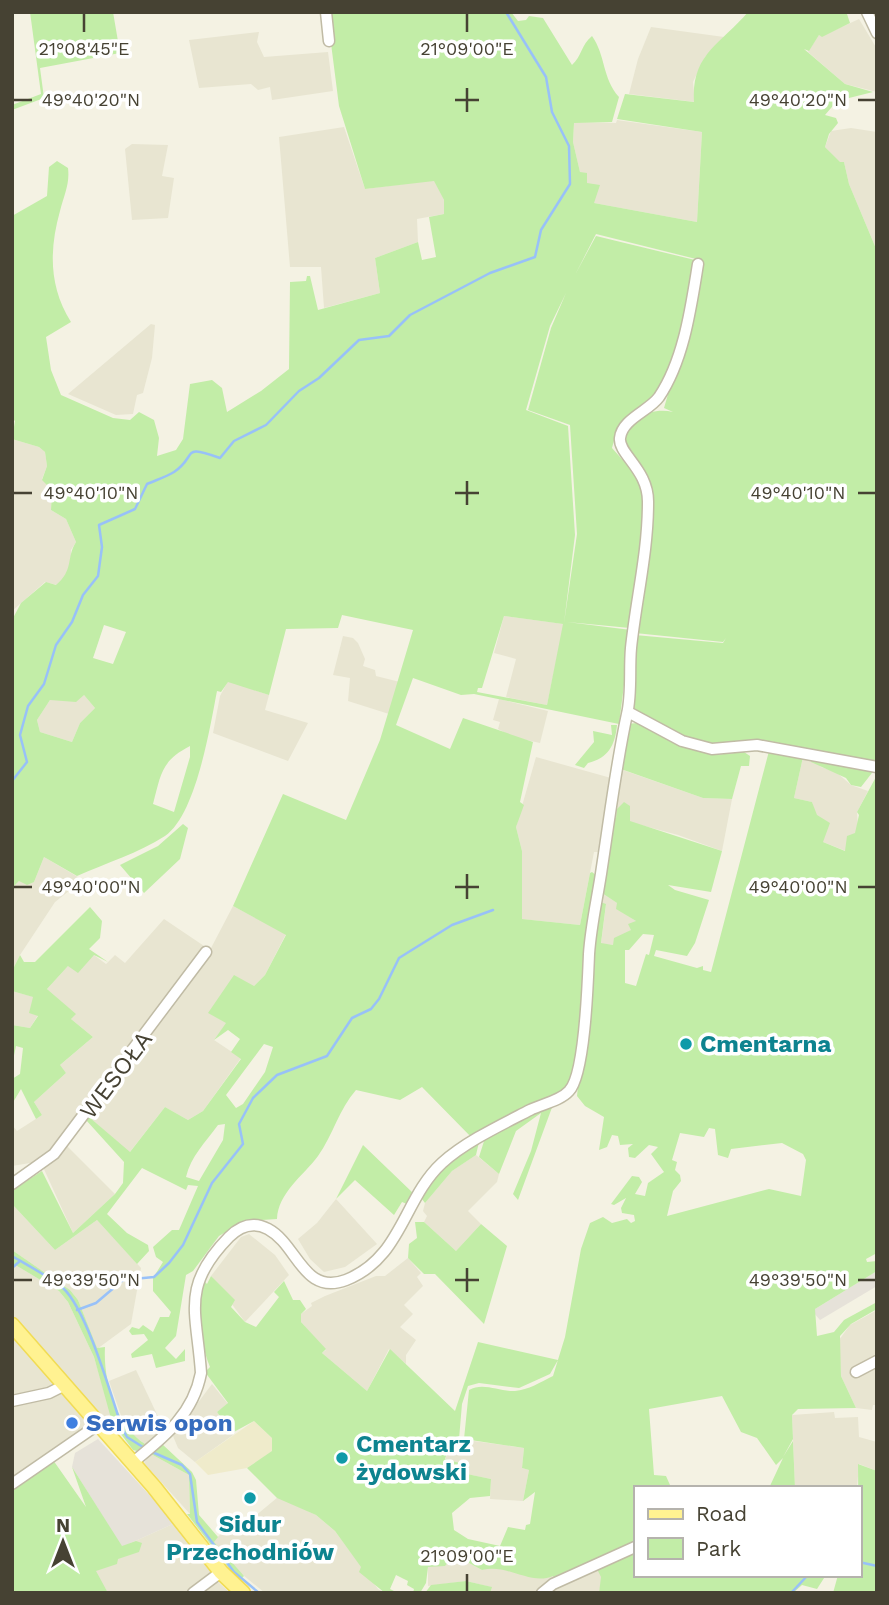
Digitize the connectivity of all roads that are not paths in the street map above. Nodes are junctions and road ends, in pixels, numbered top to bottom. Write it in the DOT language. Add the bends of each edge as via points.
graph roads {
  1 [pos="326,12"];
  2 [pos="867,12"];
  3 [pos="877,33"];
  4 [pos="329,41"];
  5 [pos="698,264"];
  6 [pos="628,712"];
  7 [pos="877,767"];
  8 [pos="206,952"];
  9 [pos="12,1184"];
  10 [pos="12,1325"];
  11 [pos="877,1361"];
  12 [pos="856,1371"];
  13 [pos="65,1385"];
  14 [pos="12,1401"];
  15 [pos="99,1424"];
  16 [pos="132,1463"];
  17 [pos="12,1484"];
  18 [pos="634,1547"];
  19 [pos="221,1572"];
  20 [pos="193,1593"];
  21 [pos="243,1593"];
  22 [pos="542,1593"];
  1 -- 4 [label="street"];
  2 -- 3 [label="street"];
  5 -- 6 [label="street" via="690,310 662,393 625,425 620,438 622,450 646,480 649,499"];
  6 -- 7 [label="street" via="682,741 712,749 757,745"];
  6 -- 16 [label="street" via="620,736 590,941 580,1055 570,1090 443,1162 418,1191 388,1248 359,1274 325,1283 313,1279 282,1240 265,1227 238,1228 206,1264 194,1293 199,1385 174,1429"];
  8 -- 9 [label="street, WESOŁA" via="54,1154"];
  10 -- 13 [label="main road"];
  11 -- 12 [label="street"];
  13 -- 14 [label="street" via="49,1394"];
  13 -- 15 [label="main road"];
  15 -- 16 [label="main road"];
  15 -- 17 [label="street"];
  16 -- 19 [label="main road"];
  18 -- 22 [label="street"];
  19 -- 20 [label="street"];
  19 -- 21 [label="main road"];
}
